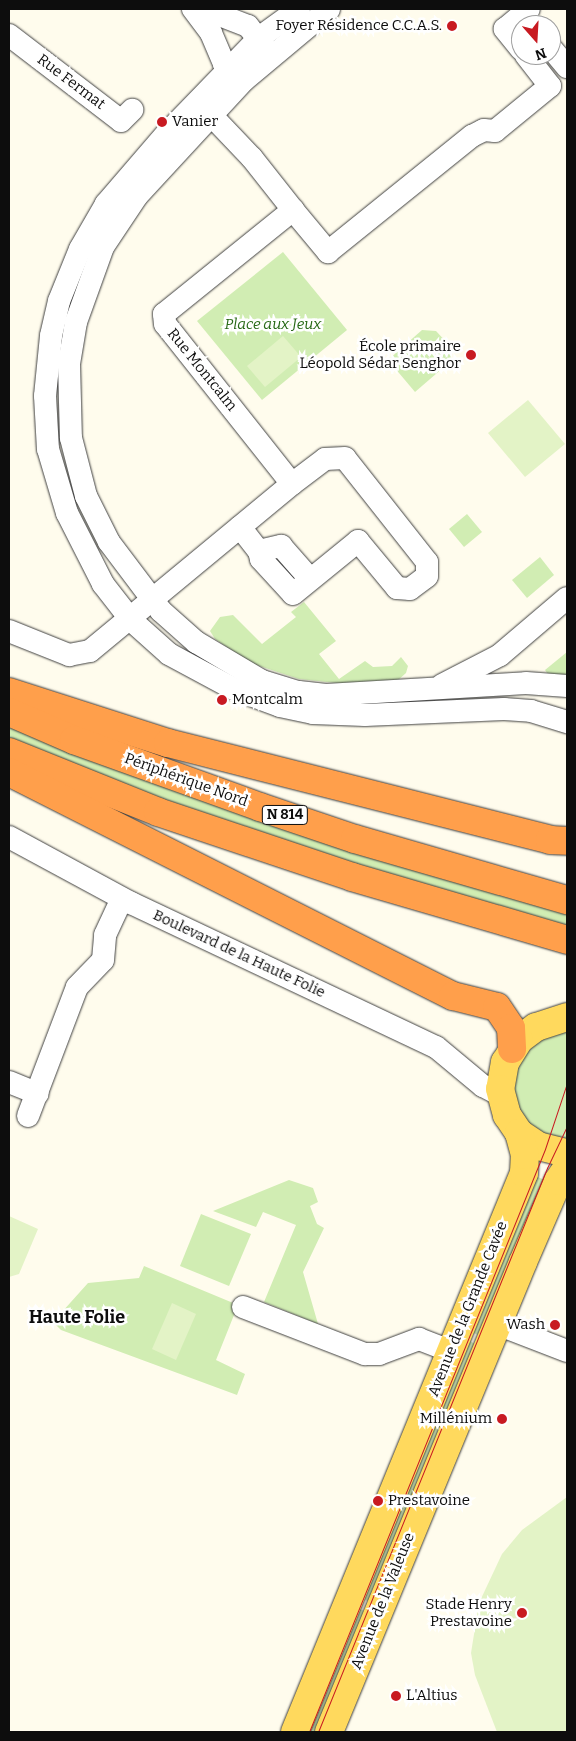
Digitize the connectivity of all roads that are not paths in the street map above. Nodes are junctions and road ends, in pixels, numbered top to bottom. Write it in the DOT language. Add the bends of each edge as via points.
graph roads {
  1 [pos="193,9"];
  2 [pos="204,9"];
  3 [pos="299,9"];
  4 [pos="329,9"];
  5 [pos="511,26"];
  6 [pos="9,35"];
  7 [pos="511,36"];
  8 [pos="259,38"];
  9 [pos="271,57"];
  10 [pos="534,65"];
  11 [pos="567,72"];
  12 [pos="236,74"];
  13 [pos="550,86"];
  14 [pos="132,110"];
  15 [pos="211,115"];
  16 [pos="293,210"];
  17 [pos="292,484"];
  18 [pos="240,527"];
  19 [pos="567,598"];
  20 [pos="141,610"];
  21 [pos="9,631"];
  22 [pos="567,686"];
  23 [pos="438,689"];
  24 [pos="9,692"];
  25 [pos="9,712"];
  26 [pos="435,712"];
  27 [pos="567,722"];
  28 [pos="9,752"];
  29 [pos="9,772"];
  30 [pos="9,837"];
  31 [pos="567,841"];
  32 [pos="122,899"];
  33 [pos="567,900"];
  34 [pos="567,940"];
  35 [pos="565,1019"];
  36 [pos="508,1056"];
  37 [pos="468,1070"];
  38 [pos="9,1082"];
  39 [pos="38,1094"];
  40 [pos="501,1095"];
  41 [pos="28,1116"];
  42 [pos="519,1133"];
  43 [pos="567,1153"];
  44 [pos="567,1168"];
  45 [pos="243,1307"];
  46 [pos="497,1324"];
  47 [pos="451,1351"];
  48 [pos="567,1351"];
  49 [pos="295,1732"];
  50 [pos="329,1732"];
  1 -- 12 [label="street"];
  2 -- 8 [label="street" via="239,20"];
  3 -- 8 [label="street"];
  4 -- 9 [label="street"];
  5 -- 7 [label="street" via="505,29"];
  6 -- 14 [label="street, Rue Fermat" via="121,121"];
  8 -- 9 [label="street"];
  8 -- 12 [label="street"];
  9 -- 12 [label="street"];
  10 -- 13 [label="street"];
  11 -- 13 [label="street"];
  12 -- 15 [label="street"];
  12 -- 20 [label="street" via="106,204 70,271 51,336 45,396 52,468 67,513 103,584"];
  13 -- 16 [label="street" via="495,131 484,130 472,136 328,252"];
  15 -- 16 [label="street" via="252,158"];
  15 -- 20 [label="street" via="137,196 106,241 82,302 69,364 71,438 86,496"];
  16 -- 17 [label="street, Rue Montcalm" via="164,314 165,324"];
  17 -- 18 [label="street"];
  17 -- 18 [label="street" via="325,459 345,458 427,562 427,576 410,589 397,588 358,541 293,594 261,559 259,551"];
  18 -- 20 [label="street"];
  19 -- 23 [label="street" via="500,655"];
  20 -- 21 [label="street" via="90,651 77,656"];
  20 -- 23 [label="street" via="176,626 247,674 286,689 341,695"];
  20 -- 26 [label="street" via="157,644 187,665 234,689 280,706 330,715"];
  22 -- 23 [label="street" via="526,683"];
  23 -- 26 [label="street"];
  24 -- 31 [label="highway" via="168,743 550,840"];
  25 -- 33 [label="highway, Périphérique Nord / N 814" via="74,740 260,807"];
  26 -- 27 [label="street" via="518,710"];
  28 -- 34 [label="highway, N 814" via="177,819 361,880"];
  29 -- 36 [label="highway" via="453,996 498,1007 511,1028"];
  30 -- 32 [label="street, Boulevard de la Haute Folie"];
  32 -- 37 [label="street, Boulevard de la Haute Folie" via="405,1031 436,1047"];
  32 -- 39 [label="street" via="105,935 103,960 78,987"];
  35 -- 36 [label="main road" via="530,1031"];
  36 -- 37 [label="street"];
  36 -- 40 [label="main road"];
  37 -- 40 [label="street, Boulevard de la Haute Folie" via="483,1086"];
  38 -- 39 [label="street"];
  39 -- 41 [label="street"];
  40 -- 42 [label="main road" via="507,1115"];
  42 -- 43 [label="main road" via="538,1146"];
  42 -- 47 [label="main road, Avenue de la Grande Cavée" via="525,1155 524,1173"];
  44 -- 46 [label="main road, Avenue de la Valeuse" via="558,1181"];
  45 -- 47 [label="street" via="366,1354 379,1354 419,1339"];
  46 -- 48 [label="street"];
  46 -- 50 [label="main road, Avenue de la Valeuse"];
  47 -- 49 [label="main road, Avenue de la Grande Cavée"];
}
